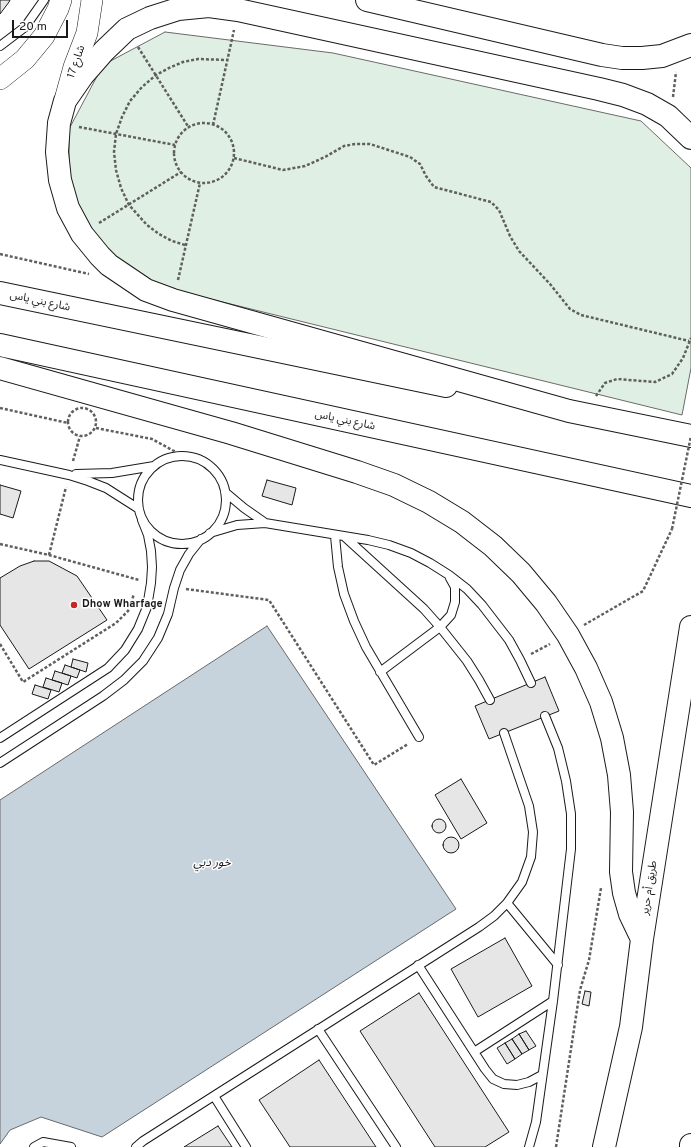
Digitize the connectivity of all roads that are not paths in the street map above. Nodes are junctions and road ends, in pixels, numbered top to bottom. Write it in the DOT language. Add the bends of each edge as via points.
graph roads {
  1 [pos="44,0"];
  2 [pos="61,0"];
  3 [pos="92,0"];
  4 [pos="368,0"];
  5 [pos="691,45"];
  6 [pos="0,46"];
  7 [pos="0,79"];
  8 [pos="65,101"];
  9 [pos="691,138"];
  10 [pos="0,293"];
  11 [pos="0,345"];
  12 [pos="0,368"];
  13 [pos="576,413"];
  14 [pos="691,436"];
  15 [pos="0,460"];
  16 [pos="154,466"];
  17 [pos="69,475"];
  18 [pos="225,492"];
  19 [pos="691,496"];
  20 [pos="138,509"];
  21 [pos="142,520"];
  22 [pos="265,522"];
  23 [pos="210,533"];
  24 [pos="335,536"];
  25 [pos="345,537"];
  26 [pos="201,539"];
  27 [pos="449,576"];
  28 [pos="440,627"];
  29 [pos="691,627"];
  30 [pos="380,672"];
  31 [pos="530,683"];
  32 [pos="490,700"];
  33 [pos="545,716"];
  34 [pos="504,733"];
  35 [pos="419,737"];
  36 [pos="0,738"];
  37 [pos="0,762"];
  38 [pos="508,903"];
  39 [pos="642,939"];
  40 [pos="418,965"];
  41 [pos="558,965"];
  42 [pos="553,1001"];
  43 [pos="318,1029"];
  44 [pos="474,1052"];
  45 [pos="542,1075"];
  46 [pos="214,1096"];
  47 [pos="34,1147"];
  48 [pos="71,1147"];
  49 [pos="136,1147"];
  50 [pos="246,1147"];
  51 [pos="396,1147"];
  52 [pos="529,1147"];
  53 [pos="604,1147"];
  1 -- 6 [label="lane" via="25,27"];
  2 -- 7 [label="street" via="44,36 25,59"];
  3 -- 8 [label="street, شارع 17" via="87,33"];
  4 -- 5 [label="main road" via="622,58 662,56"];
  8 -- 9 [label="main road" via="93,63 127,29 178,9 209,6 238,10 623,95 668,116"];
  8 -- 13 [label="main road" via="59,123 57,152 60,180 68,208 82,234 100,256 146,290 173,300"];
  10 -- 13 [label="main road, شارع بني ياس"];
  11 -- 19 [label="main road, شارع بني ياس"];
  12 -- 39 [label="main road" via="231,433 394,485 462,522 493,546 521,573 546,603 568,635 598,695 612,738 619,775 624,893 630,914"];
  13 -- 14 [label="main road, شارع بني ياس"];
  15 -- 17 [label="lane"];
  16 -- 17 [label="lane" via="112,473"];
  16 -- 18 [label="lane" via="173,457 183,456 202,461 220,478"];
  16 -- 20 [label="lane" via="142,481"];
  17 -- 20 [label="lane" via="106,488"];
  18 -- 22 [label="lane"];
  18 -- 23 [label="lane" via="223,515"];
  20 -- 21 [label="lane"];
  21 -- 26 [label="lane" via="157,537 167,542 179,544"];
  21 -- 36 [label="lane" via="151,551 151,582 147,606 138,629 125,650 108,668"];
  22 -- 23 [label="lane" via="237,525"];
  22 -- 24 [label="lane"];
  23 -- 26 [label="lane"];
  24 -- 25 [label="lane"];
  24 -- 30 [label="lane" via="344,594 354,622"];
  25 -- 27 [label="lane" via="389,545 430,563"];
  25 -- 28 [label="lane" via="424,609"];
  26 -- 37 [label="lane" via="180,570 168,614 158,638 143,661 103,696"];
  27 -- 28 [label="lane" via="455,587 455,602 451,615"];
  27 -- 31 [label="lane" via="467,589 505,634"];
  28 -- 30 [label="lane"];
  28 -- 32 [label="lane" via="480,680"];
  29 -- 39 [label="main road, طريق أم حرير"];
  30 -- 35 [label="lane"];
  33 -- 41 [label="lane" via="558,748 571,814 571,849"];
  34 -- 38 [label="lane" via="529,806 533,832 530,857 522,882"];
  38 -- 40 [label="lane" via="489,920"];
  38 -- 41 [label="lane"];
  39 -- 53 [label="main road, طريق أم حرير" via="631,1027"];
  40 -- 43 [label="lane"];
  40 -- 44 [label="lane"];
  41 -- 42 [label="lane"];
  42 -- 44 [label="lane"];
  42 -- 45 [label="lane"];
  43 -- 46 [label="lane"];
  43 -- 51 [label="lane"];
  44 -- 45 [label="lane" via="493,1078 504,1084 517,1085"];
  45 -- 52 [label="lane" via="536,1122"];
  46 -- 49 [label="lane"];
  46 -- 50 [label="lane"];
  47 -- 48 [label="lane" via="43,1142"];
}
